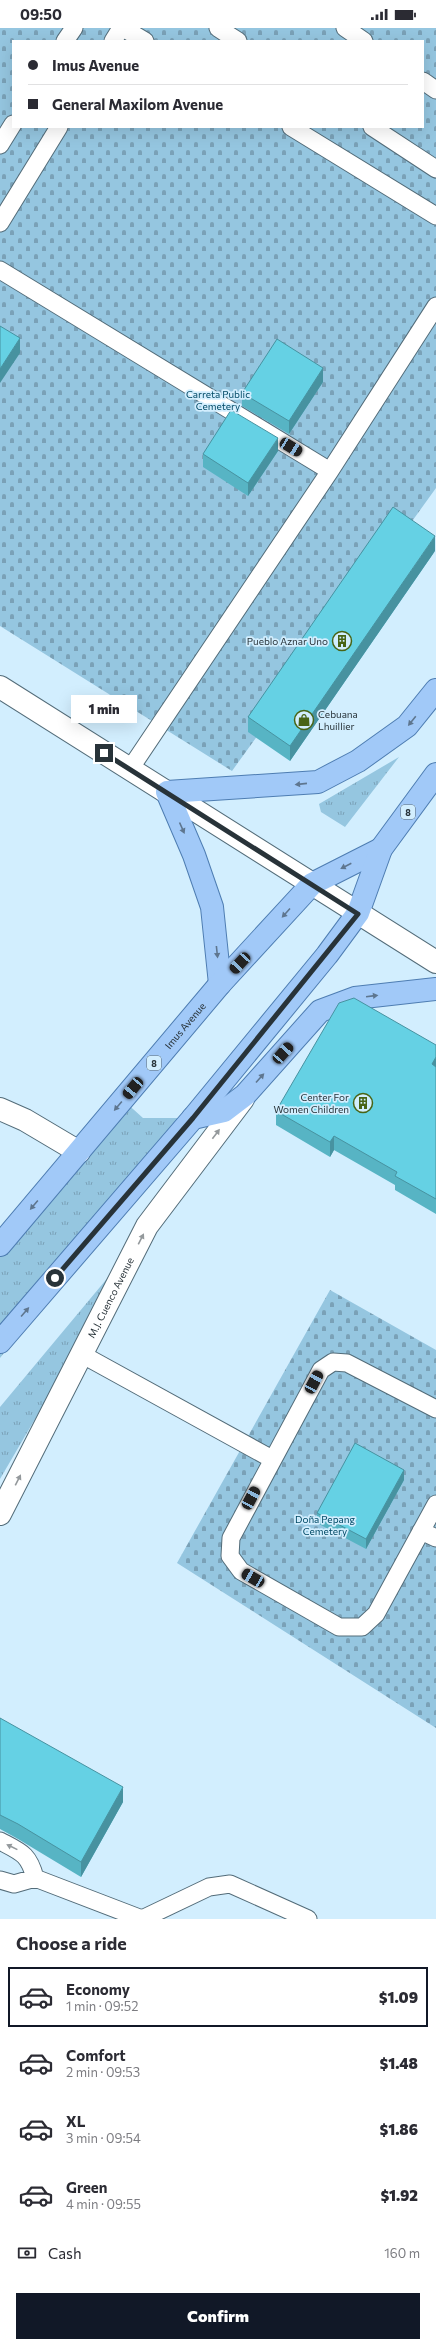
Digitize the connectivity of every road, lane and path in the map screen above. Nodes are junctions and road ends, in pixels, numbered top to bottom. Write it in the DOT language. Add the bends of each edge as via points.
graph roads {
  1 [pos="74,28"];
  2 [pos="122,28"];
  3 [pos="218,28"];
  4 [pos="344,28"];
  5 [pos="67,40"];
  6 [pos="113,40"];
  7 [pos="143,40"];
  8 [pos="236,40"];
  9 [pos="362,40"];
  10 [pos="424,82"];
  11 [pos="436,90"];
  12 [pos="12,126"];
  13 [pos="58,128"];
  14 [pos="293,128"];
  15 [pos="374,128"];
  16 [pos="0,145"];
  17 [pos="436,169"];
  18 [pos="436,216"];
  19 [pos="0,223"];
  20 [pos="0,270"];
  21 [pos="436,306"];
  22 [pos="330,472"];
  23 [pos="0,687"];
  24 [pos="436,690"];
  25 [pos="130,769"];
  26 [pos="436,774"];
  27 [pos="167,792"];
  28 [pos="381,849"];
  29 [pos="312,884"];
  30 [pos="358,914"];
  31 [pos="436,962"];
  32 [pos="220,984"];
  33 [pos="436,989"];
  34 [pos="245,1095"];
  35 [pos="0,1109"];
  36 [pos="193,1118"];
  37 [pos="79,1152"];
  38 [pos="0,1245"];
  39 [pos="0,1342"];
  40 [pos="82,1355"];
  41 [pos="436,1408"];
  42 [pos="272,1459"];
  43 [pos="436,1504"];
  44 [pos="0,1514"];
  45 [pos="429,1535"];
  46 [pos="0,1841"];
  47 [pos="35,1878"];
  48 [pos="0,1880"];
  49 [pos="142,1919"];
  50 [pos="308,1919"];
  1 -- 5 [label="lane"];
  2 -- 6 [label="lane"];
  2 -- 7 [label="lane"];
  3 -- 8 [label="lane"];
  4 -- 9 [label="lane"];
  10 -- 11 [label="lane"];
  12 -- 16 [label="lane"];
  13 -- 19 [label="lane"];
  14 -- 18 [label="lane"];
  15 -- 17 [label="lane"];
  20 -- 22 [label="lane"];
  21 -- 22 [label="lane"];
  22 -- 25 [label="lane"];
  23 -- 25 [label="main road"];
  24 -- 27 [label="main road, one-way" via="407,726 358,761 318,782"];
  25 -- 27 [label="main road"];
  26 -- 28 [label="main road, 8"];
  27 -- 29 [label="main road"];
  27 -- 32 [label="main road, one-way" via="194,855 212,907"];
  28 -- 29 [label="main road, 8, one-way"];
  28 -- 30 [label="main road, 8"];
  29 -- 30 [label="main road"];
  29 -- 32 [label="main road, Imus Avenue / 8, one-way"];
  30 -- 31 [label="main road"];
  30 -- 36 [label="main road, 8"];
  32 -- 37 [label="main road, Imus Avenue / 8, one-way"];
  34 -- 33 [label="main road, one-way" via="320,1011 355,998"];
  34 -- 36 [label="main road" via="224,1111"];
  40 -- 34 [label="main road, M.J. Cuenco Avenue, one-way" via="148,1226"];
  35 -- 37 [label="main road" via="25,1120"];
  39 -- 36 [label="main road, 8, one-way"];
  37 -- 38 [label="main road, Imus Avenue / 8, one-way"];
  40 -- 42 [label="lane"];
  44 -- 40 [label="main road, M.J. Cuenco Avenue, one-way"];
  41 -- 42 [label="lane" via="347,1363 333,1362 321,1370"];
  42 -- 45 [label="lane" via="231,1538 230,1556 241,1571 339,1627 362,1627 376,1614"];
  43 -- 45 [label="lane"];
  47 -- 46 [label="lane, one-way" via="32,1865 24,1853"];
  47 -- 48 [label="lane" via="14,1884"];
  47 -- 49 [label="lane"];
  49 -- 50 [label="lane" via="209,1887 230,1884"];
}
